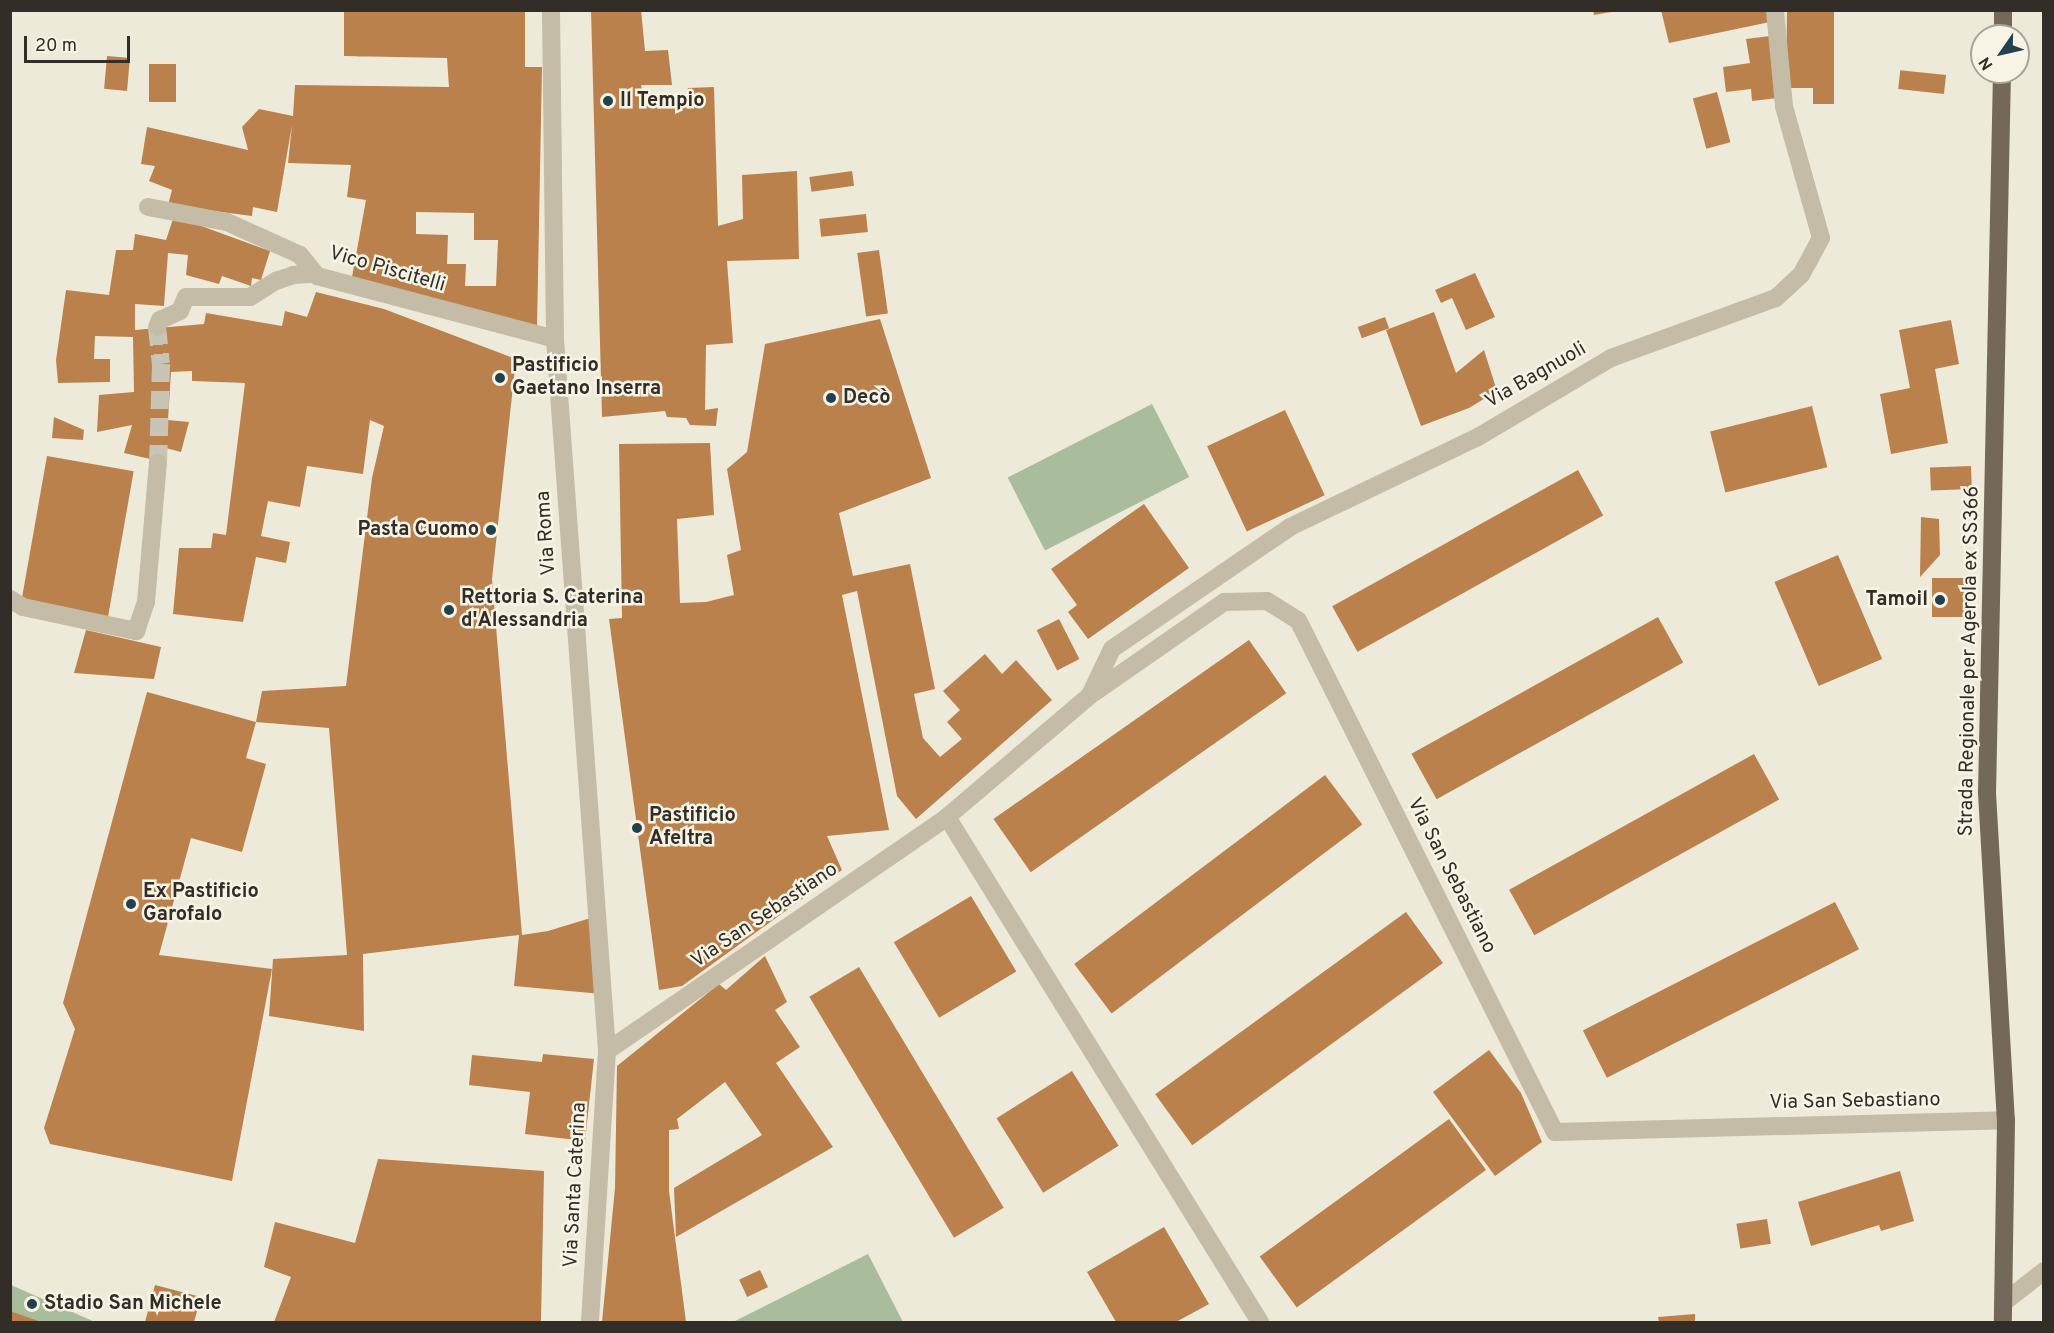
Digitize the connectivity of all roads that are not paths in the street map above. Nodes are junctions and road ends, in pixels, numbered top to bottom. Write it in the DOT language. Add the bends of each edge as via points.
graph roads {
  1 [pos="551,10"];
  2 [pos="1775,10"];
  3 [pos="2002,84"];
  4 [pos="148,207"];
  5 [pos="315,274"];
  6 [pos="157,327"];
  7 [pos="555,339"];
  8 [pos="158,463"];
  9 [pos="10,599"];
  10 [pos="1089,696"];
  11 [pos="947,817"];
  12 [pos="607,1051"];
  13 [pos="2006,1120"];
  14 [pos="2043,1271"];
  15 [pos="2003,1303"];
  16 [pos="590,1323"];
  17 [pos="1260,1323"];
  18 [pos="2003,1323"];
  1 -- 7 [label="street, Via Roma"];
  2 -- 10 [label="street, Via Bagnuoli" via="1784,106 1821,238 1801,275 1776,298 1611,358 1478,437 1290,527 1112,649"];
  3 -- 13 [label="main road, Strada Regionale per Agerola ex SS366" via="1987,793"];
  4 -- 5 [label="street, Vico Piscitelli" via="227,222 300,255"];
  5 -- 6 [label="street" via="276,281 250,297 186,297 180,311 160,320"];
  5 -- 7 [label="street, Vico Piscitelli"];
  7 -- 12 [label="street, Via Roma"];
  8 -- 9 [label="street" via="146,602 136,631 23,607"];
  10 -- 11 [label="street, Via San Sebastiano"];
  10 -- 13 [label="street, Via San Sebastiano" via="1224,602 1267,601 1298,620 1555,1132"];
  11 -- 12 [label="street, Via San Sebastiano"];
  11 -- 17 [label="street"];
  12 -- 16 [label="street, Via Santa Caterina"];
  13 -- 15 [label="main road, Strada Regionale per Agerola ex SS366"];
  14 -- 15 [label="street"];
  15 -- 18 [label="main road, Strada Regionale per Agerola ex SS366"];
}
